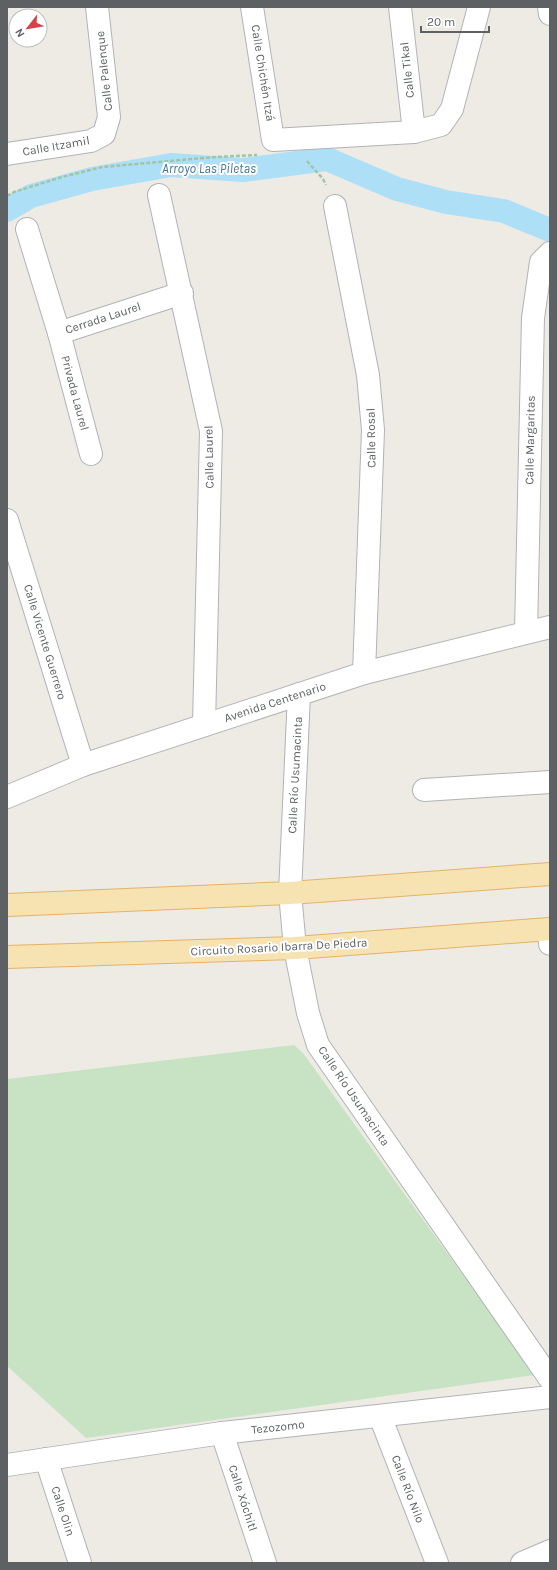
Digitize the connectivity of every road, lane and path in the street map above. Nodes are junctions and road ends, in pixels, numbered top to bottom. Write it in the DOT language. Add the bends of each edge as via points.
graph roads {
  1 [pos="97,7"];
  2 [pos="252,7"];
  3 [pos="400,7"];
  4 [pos="479,7"];
  5 [pos="549,7"];
  6 [pos="550,14"];
  7 [pos="414,132"];
  8 [pos="104,134"];
  9 [pos="267,147"];
  10 [pos="7,154"];
  11 [pos="304,158"];
  12 [pos="323,179"];
  13 [pos="159,195"];
  14 [pos="7,196"];
  15 [pos="335,206"];
  16 [pos="27,229"];
  17 [pos="546,258"];
  18 [pos="182,294"];
  19 [pos="59,332"];
  20 [pos="91,454"];
  21 [pos="7,520"];
  22 [pos="550,627"];
  23 [pos="526,632"];
  24 [pos="364,673"];
  25 [pos="299,694"];
  26 [pos="204,725"];
  27 [pos="82,765"];
  28 [pos="550,782"];
  29 [pos="424,790"];
  30 [pos="7,797"];
  31 [pos="550,874"];
  32 [pos="290,893"];
  33 [pos="7,905"];
  34 [pos="550,934"];
  35 [pos="295,948"];
  36 [pos="7,957"];
  37 [pos="550,1379"];
  38 [pos="550,1397"];
  39 [pos="380,1416"];
  40 [pos="222,1433"];
  41 [pos="46,1458"];
  42 [pos="7,1465"];
  43 [pos="550,1551"];
  44 [pos="80,1563"];
  45 [pos="264,1563"];
  46 [pos="437,1563"];
  47 [pos="522,1563"];
  1 -- 8 [label="street, Calle Palenque" via="109,117"];
  2 -- 9 [label="street, Calle Chichén Itzá"];
  3 -- 7 [label="street, Calle Tikal"];
  4 -- 7 [label="street" via="452,109 441,125"];
  5 -- 6 [label="street"];
  7 -- 9 [label="street"];
  8 -- 10 [label="street, Calle Itzamil" via="91,141"];
  9 -- 14 [label="path" via="215,157 102,166"];
  11 -- 12 [label="path"];
  13 -- 18 [label="street, Calle Laurel"];
  15 -- 24 [label="street, Calle Rosal" via="368,375 373,430"];
  16 -- 19 [label="street, Cerrada Laurel"];
  17 -- 23 [label="street, Calle Margaritas" via="533,318"];
  18 -- 19 [label="street, Cerrada Laurel"];
  18 -- 26 [label="street, Calle Laurel" via="212,431"];
  19 -- 20 [label="street, Privada Laurel"];
  21 -- 27 [label="street, Calle Vicente Guerrero"];
  22 -- 23 [label="street, Avenida Centenario"];
  23 -- 24 [label="street, Avenida Centenario"];
  24 -- 25 [label="street, Avenida Centenario"];
  25 -- 26 [label="street, Avenida Centenario"];
  25 -- 32 [label="street, Calle Río Usumacinta"];
  26 -- 27 [label="street, Avenida Centenario"];
  27 -- 30 [label="street, Avenida Centenario"];
  28 -- 29 [label="street"];
  31 -- 32 [label="main road"];
  32 -- 33 [label="main road"];
  32 -- 35 [label="street, Calle Río Usumacinta"];
  34 -- 35 [label="main road, Circuito Rosario Ibarra De Piedra"];
  35 -- 36 [label="main road, Circuito Rosario Ibarra De Piedra"];
  35 -- 37 [label="street, Calle Río Usumacinta" via="308,1013 318,1045"];
  38 -- 39 [label="street, Tezozomo"];
  39 -- 40 [label="street, Tezozomo"];
  39 -- 46 [label="street, Calle Río Nilo"];
  40 -- 41 [label="street, Tezozomo"];
  40 -- 45 [label="street, Calle Xóchitl"];
  41 -- 42 [label="street, Tezozomo"];
  41 -- 44 [label="street, Calle Olin"];
  43 -- 47 [label="street"];
}
